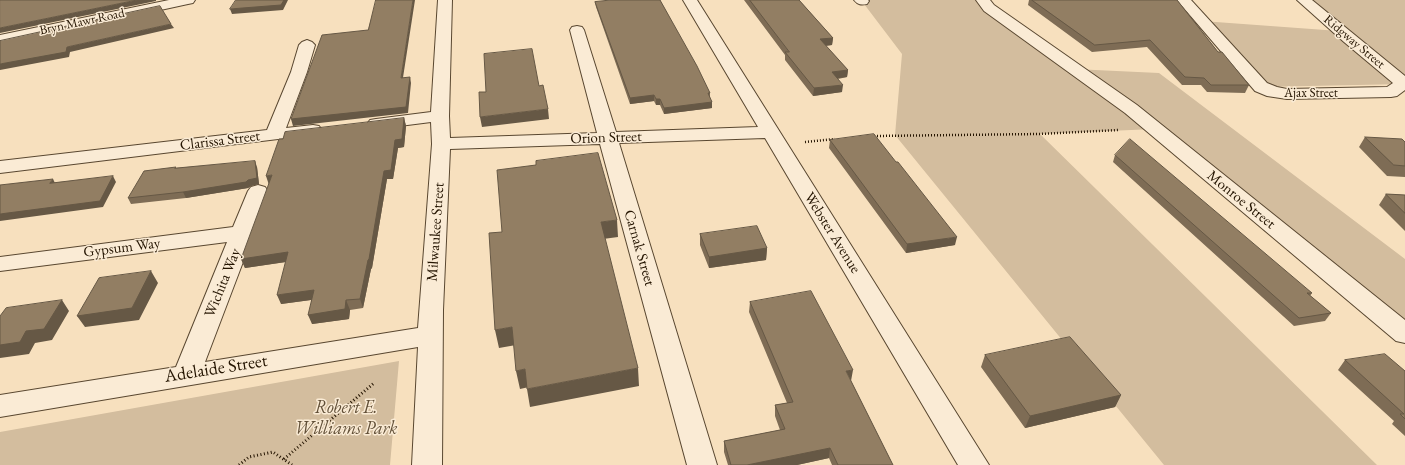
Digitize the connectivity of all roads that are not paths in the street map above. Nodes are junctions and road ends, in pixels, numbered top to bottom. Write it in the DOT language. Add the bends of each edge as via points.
graph roads {
  1 [pos="188,0"];
  2 [pos="445,0"];
  3 [pos="690,0"];
  4 [pos="983,0"];
  5 [pos="1184,0"];
  6 [pos="1304,0"];
  7 [pos="1006,3"];
  8 [pos="577,30"];
  9 [pos="0,40"];
  10 [pos="307,45"];
  11 [pos="1074,69"];
  12 [pos="1404,84"];
  13 [pos="440,116"];
  14 [pos="361,125"];
  15 [pos="329,129"];
  16 [pos="770,132"];
  17 [pos="274,135"];
  18 [pos="607,138"];
  19 [pos="441,144"];
  20 [pos="0,167"];
  21 [pos="258,191"];
  22 [pos="243,233"];
  23 [pos="0,264"];
  24 [pos="1405,334"];
  25 [pos="432,335"];
  26 [pos="187,374"];
  27 [pos="0,406"];
  28 [pos="427,465"];
  29 [pos="702,465"];
  30 [pos="974,465"];
  1 -- 9 [label="street, Bryn Mawr Road"];
  2 -- 13 [label="street, Milwaukee Street"];
  3 -- 16 [label="street, Webster Avenue"];
  4 -- 11 [label="street, Monroe Street" via="989,8"];
  5 -- 12 [label="street, Ajax Street" via="1261,87 1273,92 1391,92"];
  6 -- 12 [label="street, Ridgway Street"];
  7 -- 11 [label="street, Monroe Street" via="1042,34"];
  8 -- 18 [label="street, Carnak Street"];
  10 -- 17 [label="street"];
  11 -- 24 [label="street, Monroe Street" via="1130,109"];
  13 -- 14 [label="street"];
  13 -- 19 [label="street, Milwaukee Street"];
  15 -- 17 [label="street, Clarissa Street"];
  16 -- 18 [label="street, Orion Street"];
  16 -- 30 [label="street, Webster Avenue"];
  17 -- 20 [label="street, Clarissa Street"];
  18 -- 19 [label="street, Orion Street"];
  18 -- 29 [label="street, Carnak Street"];
  19 -- 25 [label="street, Milwaukee Street" via="431,310"];
  21 -- 22 [label="street, Wichita Way"];
  22 -- 23 [label="street, Gypsum Way"];
  22 -- 26 [label="street, Wichita Way"];
  25 -- 26 [label="street, Adelaide Street"];
  25 -- 28 [label="street, Milwaukee Street"];
  26 -- 27 [label="street, Adelaide Street"];
}
